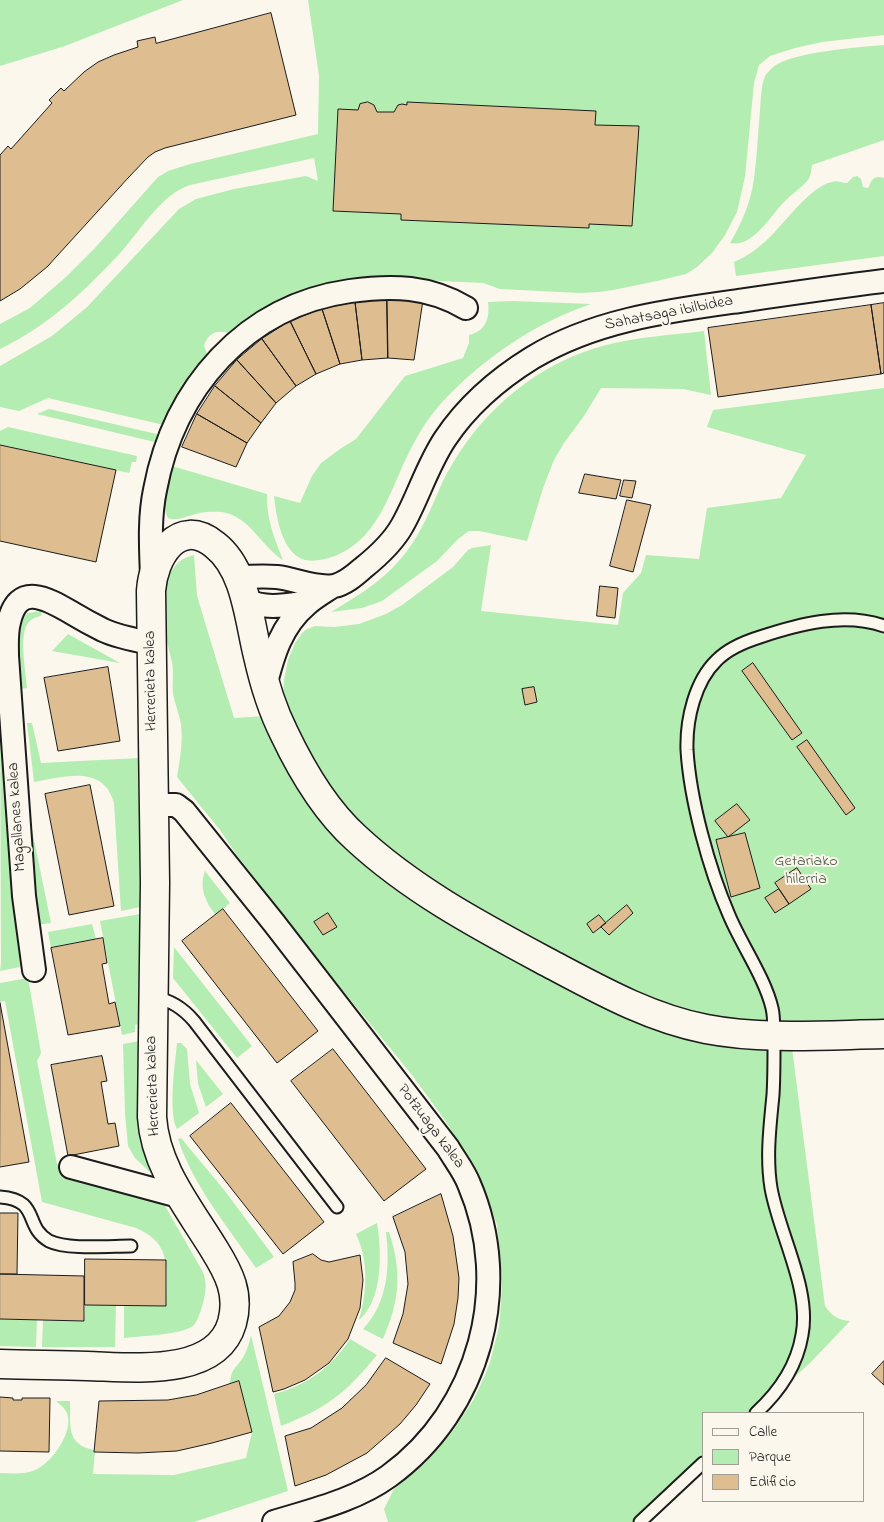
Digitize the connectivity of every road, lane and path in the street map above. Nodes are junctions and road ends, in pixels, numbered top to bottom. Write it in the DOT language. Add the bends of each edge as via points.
graph roads {
  1 [pos="884,281"];
  2 [pos="466,308"];
  3 [pos="152,579"];
  4 [pos="241,588"];
  5 [pos="304,592"];
  6 [pos="884,626"];
  7 [pos="152,643"];
  8 [pos="266,686"];
  9 [pos="154,805"];
  10 [pos="34,970"];
  11 [pos="154,997"];
  12 [pos="884,1034"];
  13 [pos="774,1036"];
  14 [pos="71,1167"];
  15 [pos="0,1197"];
  16 [pos="182,1197"];
  17 [pos="337,1207"];
  18 [pos="131,1246"];
  19 [pos="0,1364"];
  20 [pos="757,1412"];
  21 [pos="702,1465"];
  22 [pos="274,1522"];
  23 [pos="640,1522"];
  1 -- 5 [label="street, Sahatsaga ibilbidea" via="648,315 602,326 550,348 511,372 457,423 436,454 401,527 374,560 346,581"];
  2 -- 3 [label="street" via="428,291 366,289 310,300 268,319 242,337 196,387 168,442 153,502"];
  3 -- 4 [label="street" via="170,544 189,536 202,537 217,546 231,562"];
  3 -- 7 [label="street, Herrerieta kalea"];
  4 -- 5 [label="street" via="276,577"];
  4 -- 5 [label="street" via="254,604 266,606 281,606"];
  4 -- 8 [label="street"];
  5 -- 8 [label="street" via="282,634"];
  6 -- 13 [label="lane" via="865,620 835,620 788,629 740,644 710,668 694,702 687,750 700,825 724,904 770,1000"];
  7 -- 9 [label="street, Herrerieta kalea"];
  7 -- 10 [label="street, Magallanes kalea" via="119,637 53,601 37,596 20,601 11,614 7,632 8,666 24,896"];
  8 -- 13 [label="street" via="284,734 322,798 355,837 398,873 489,930 626,1003 704,1029"];
  9 -- 11 [label="street, Herrerieta kalea"];
  9 -- 22 [label="street, Potzuaga kalea" via="172,804 182,809 274,923 448,1148 469,1182 484,1230 489,1277 486,1317 469,1376 449,1413 416,1453 389,1476 351,1497"];
  11 -- 16 [label="street, Herrerieta kalea" via="153,1129 161,1159"];
  11 -- 17 [label="lane" via="167,1000 194,1021"];
  12 -- 13 [label="street"];
  13 -- 20 [label="lane" via="769,1138 771,1186 800,1288 804,1321 800,1348 786,1377"];
  14 -- 16 [label="street"];
  15 -- 18 [label="lane" via="15,1199 25,1206 38,1232 55,1244"];
  16 -- 19 [label="street, Herrerieta kalea" via="223,1264 232,1285 232,1321 214,1350 194,1360 157,1366"];
  21 -- 23 [label="lane"];
}
